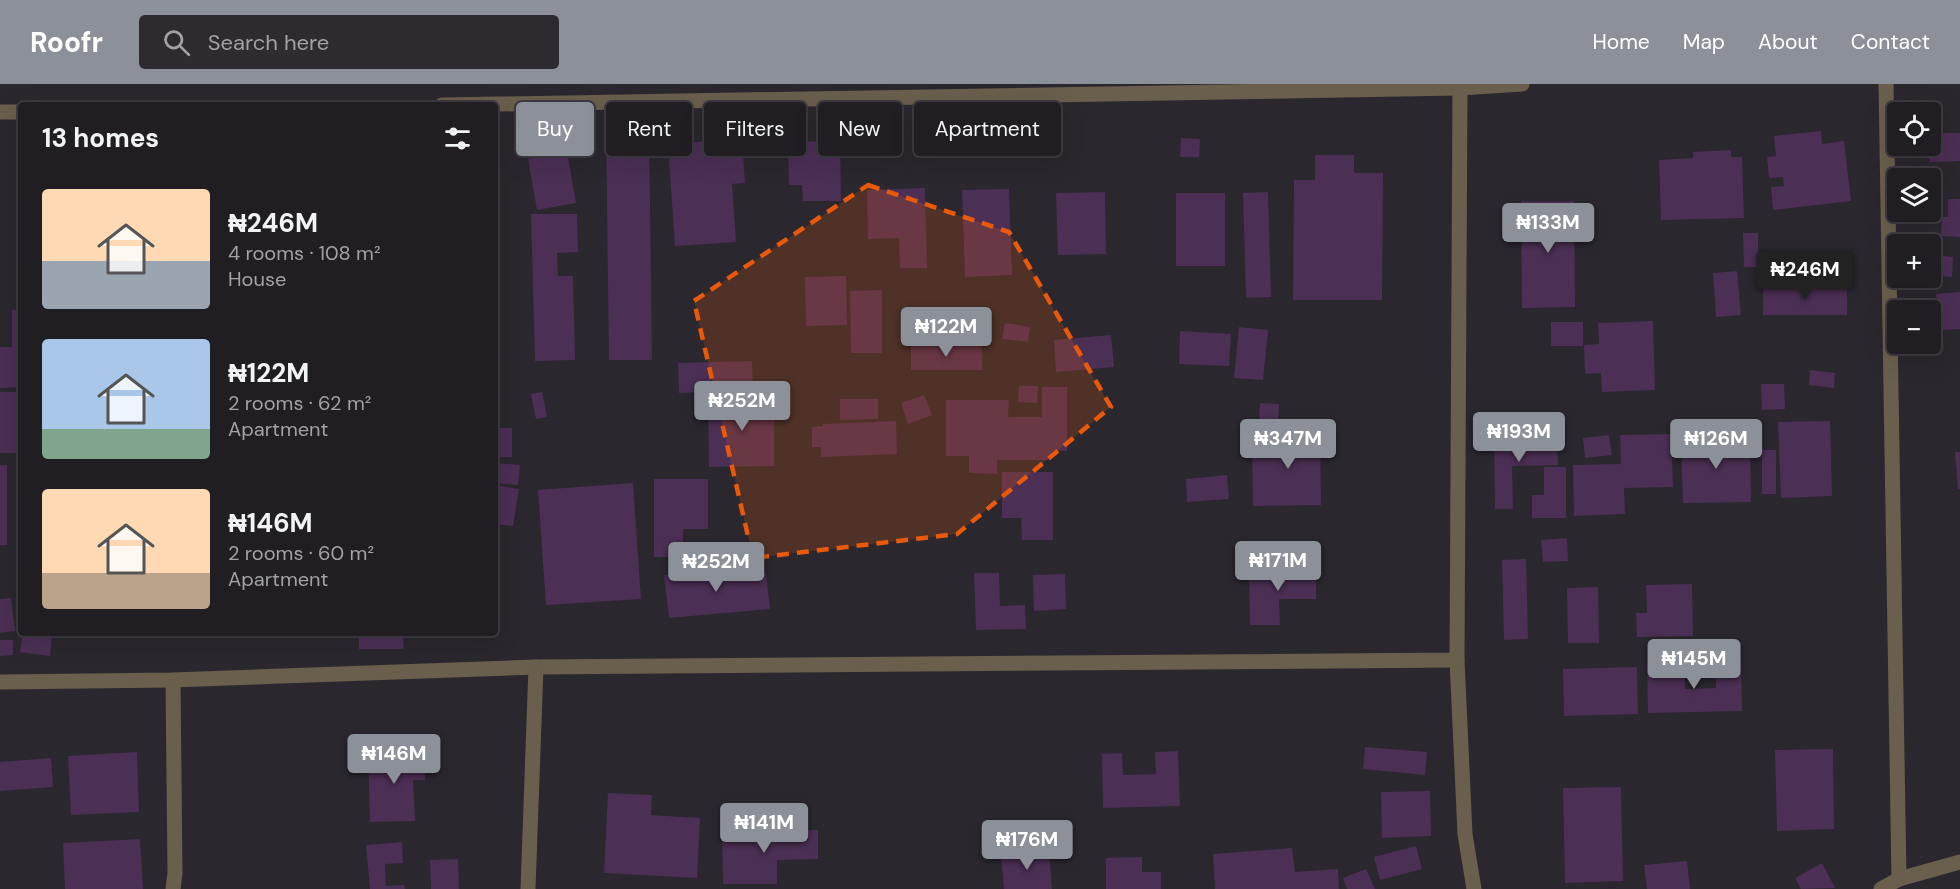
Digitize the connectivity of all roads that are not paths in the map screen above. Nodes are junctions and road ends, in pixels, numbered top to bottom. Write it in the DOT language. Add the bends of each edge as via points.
graph roads {
  1 [pos="1522,84"];
  2 [pos="1886,84"];
  3 [pos="1460,88"];
  4 [pos="498,104"];
  5 [pos="0,112"];
  6 [pos="18,112"];
  7 [pos="1458,660"];
  8 [pos="536,667"];
  9 [pos="173,680"];
  10 [pos="0,682"];
  11 [pos="1960,861"];
  12 [pos="1899,879"];
  13 [pos="173,889"];
  14 [pos="528,889"];
  15 [pos="1474,889"];
  16 [pos="1881,889"];
  1 -- 3 [label="street"];
  2 -- 12 [label="street"];
  3 -- 4 [label="street"];
  3 -- 7 [label="street"];
  5 -- 6 [label="street"];
  7 -- 8 [label="street"];
  7 -- 15 [label="street" via="1465,834"];
  8 -- 9 [label="street"];
  8 -- 14 [label="street"];
  9 -- 10 [label="street"];
  9 -- 13 [label="street"];
  11 -- 12 [label="street"];
  12 -- 16 [label="street"];
}
